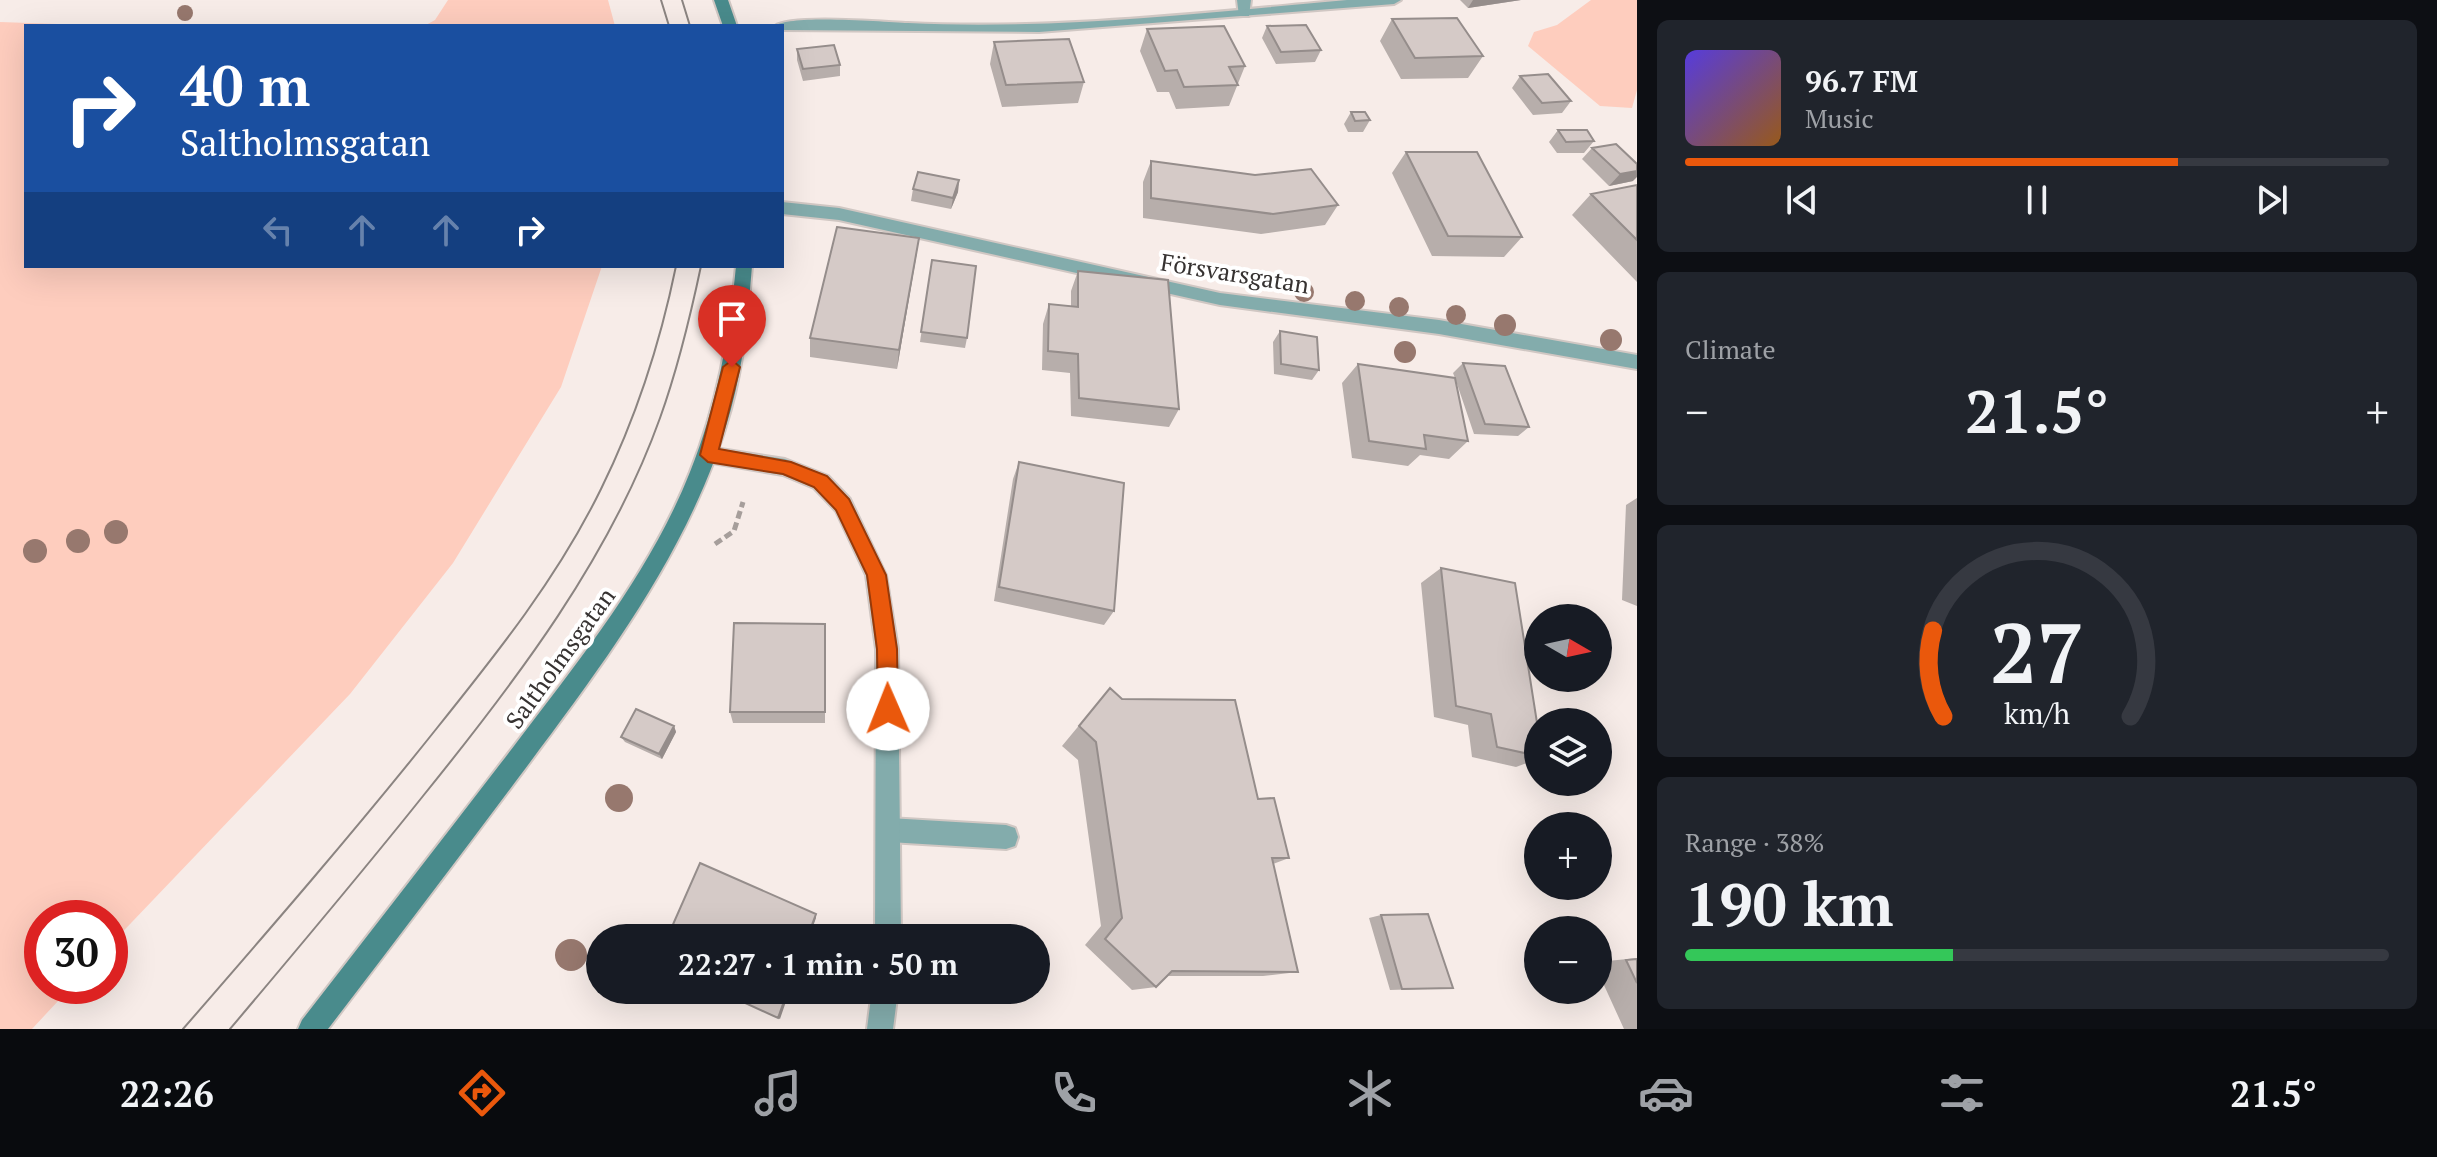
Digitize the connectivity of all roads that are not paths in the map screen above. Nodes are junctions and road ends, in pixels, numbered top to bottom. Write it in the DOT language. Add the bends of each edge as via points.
graph roads {
  1 [pos="721,0"];
  2 [pos="1394,0"];
  3 [pos="1244,6"];
  4 [pos="729,24"];
  5 [pos="784,26"];
  6 [pos="784,208"];
  7 [pos="744,268"];
  8 [pos="1637,362"];
  9 [pos="708,455"];
  10 [pos="889,830"];
  11 [pos="1006,837"];
  12 [pos="888,924"];
  13 [pos="883,1004"];
  14 [pos="311,1029"];
  15 [pos="880,1029"];
  1 -- 4 [label="street"];
  2 -- 3 [label="street"];
  3 -- 5 [label="street" via="1002,29"];
  6 -- 8 [label="street, Försvarsgatan" via="839,214 1220,299 1439,327"];
  7 -- 9 [label="street, Saltholmsgatan" via="736,348"];
  9 -- 10 [label="street" via="785,467 821,482 843,505 860,536 876,575 887,649"];
  9 -- 14 [label="street, Saltholmsgatan" via="664,550 594,659"];
  10 -- 11 [label="street"];
  10 -- 12 [label="street"];
  13 -- 15 [label="street"];
}
